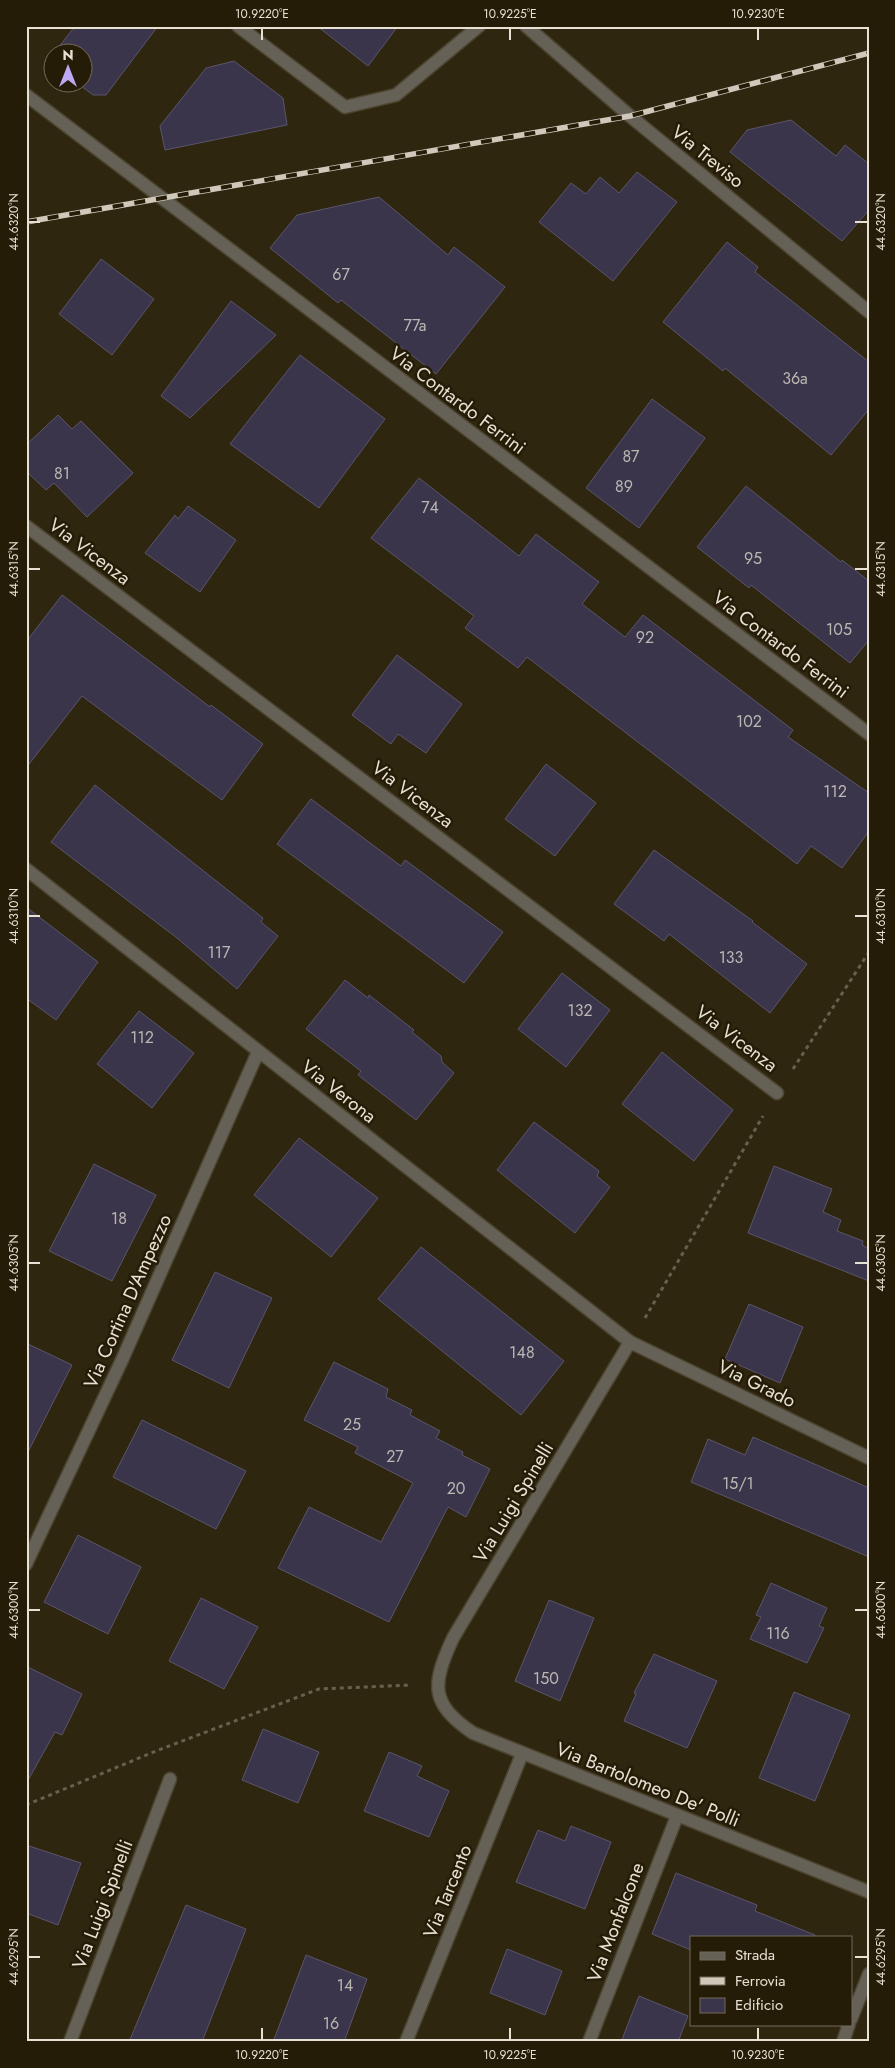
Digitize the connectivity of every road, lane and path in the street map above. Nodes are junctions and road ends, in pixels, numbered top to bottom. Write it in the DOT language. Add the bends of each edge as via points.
graph roads {
  1 [pos="238,26"];
  2 [pos="479,26"];
  3 [pos="526,26"];
  4 [pos="26,95"];
  5 [pos="869,312"];
  6 [pos="26,526"];
  7 [pos="869,734"];
  8 [pos="26,869"];
  9 [pos="869,952"];
  10 [pos="258,1052"];
  11 [pos="778,1093"];
  12 [pos="630,1342"];
  13 [pos="869,1458"];
  14 [pos="26,1564"];
  15 [pos="437,1684"];
  16 [pos="522,1754"];
  17 [pos="170,1779"];
  18 [pos="26,1805"];
  19 [pos="677,1816"];
  20 [pos="869,1892"];
  21 [pos="869,1974"];
  22 [pos="852,2016"];
  23 [pos="848,2026"];
  24 [pos="70,2042"];
  25 [pos="406,2042"];
  26 [pos="589,2042"];
  27 [pos="842,2042"];
  1 -- 2 [label="street" via="345,106 396,96"];
  3 -- 5 [label="street, Via Treviso" via="630,116"];
  4 -- 7 [label="street, Via Contardo Ferrini"];
  6 -- 11 [label="street, Via Vicenza"];
  8 -- 10 [label="street, Via Verona"];
  9 -- 11 [label="path"];
  10 -- 12 [label="street, Via Verona"];
  10 -- 14 [label="street, Via Cortina D'Ampezzo" via="122,1360"];
  11 -- 12 [label="path"];
  12 -- 13 [label="street, Via Grado"];
  12 -- 15 [label="street, Via Luigi Spinelli" via="453,1638"];
  15 -- 16 [label="street, Via Bartolomeo De' Polli" via="445,1709 457,1722 473,1733"];
  15 -- 18 [label="path" via="319,1690 156,1751"];
  16 -- 19 [label="street, Via Bartolomeo De' Polli"];
  16 -- 25 [label="street, Via Tarcento"];
  17 -- 24 [label="street, Via Luigi Spinelli"];
  19 -- 20 [label="street, Via Bartolomeo De' Polli"];
  19 -- 26 [label="street, Via Monfalcone"];
  21 -- 22 [label="street"];
  23 -- 27 [label="street"];
}
